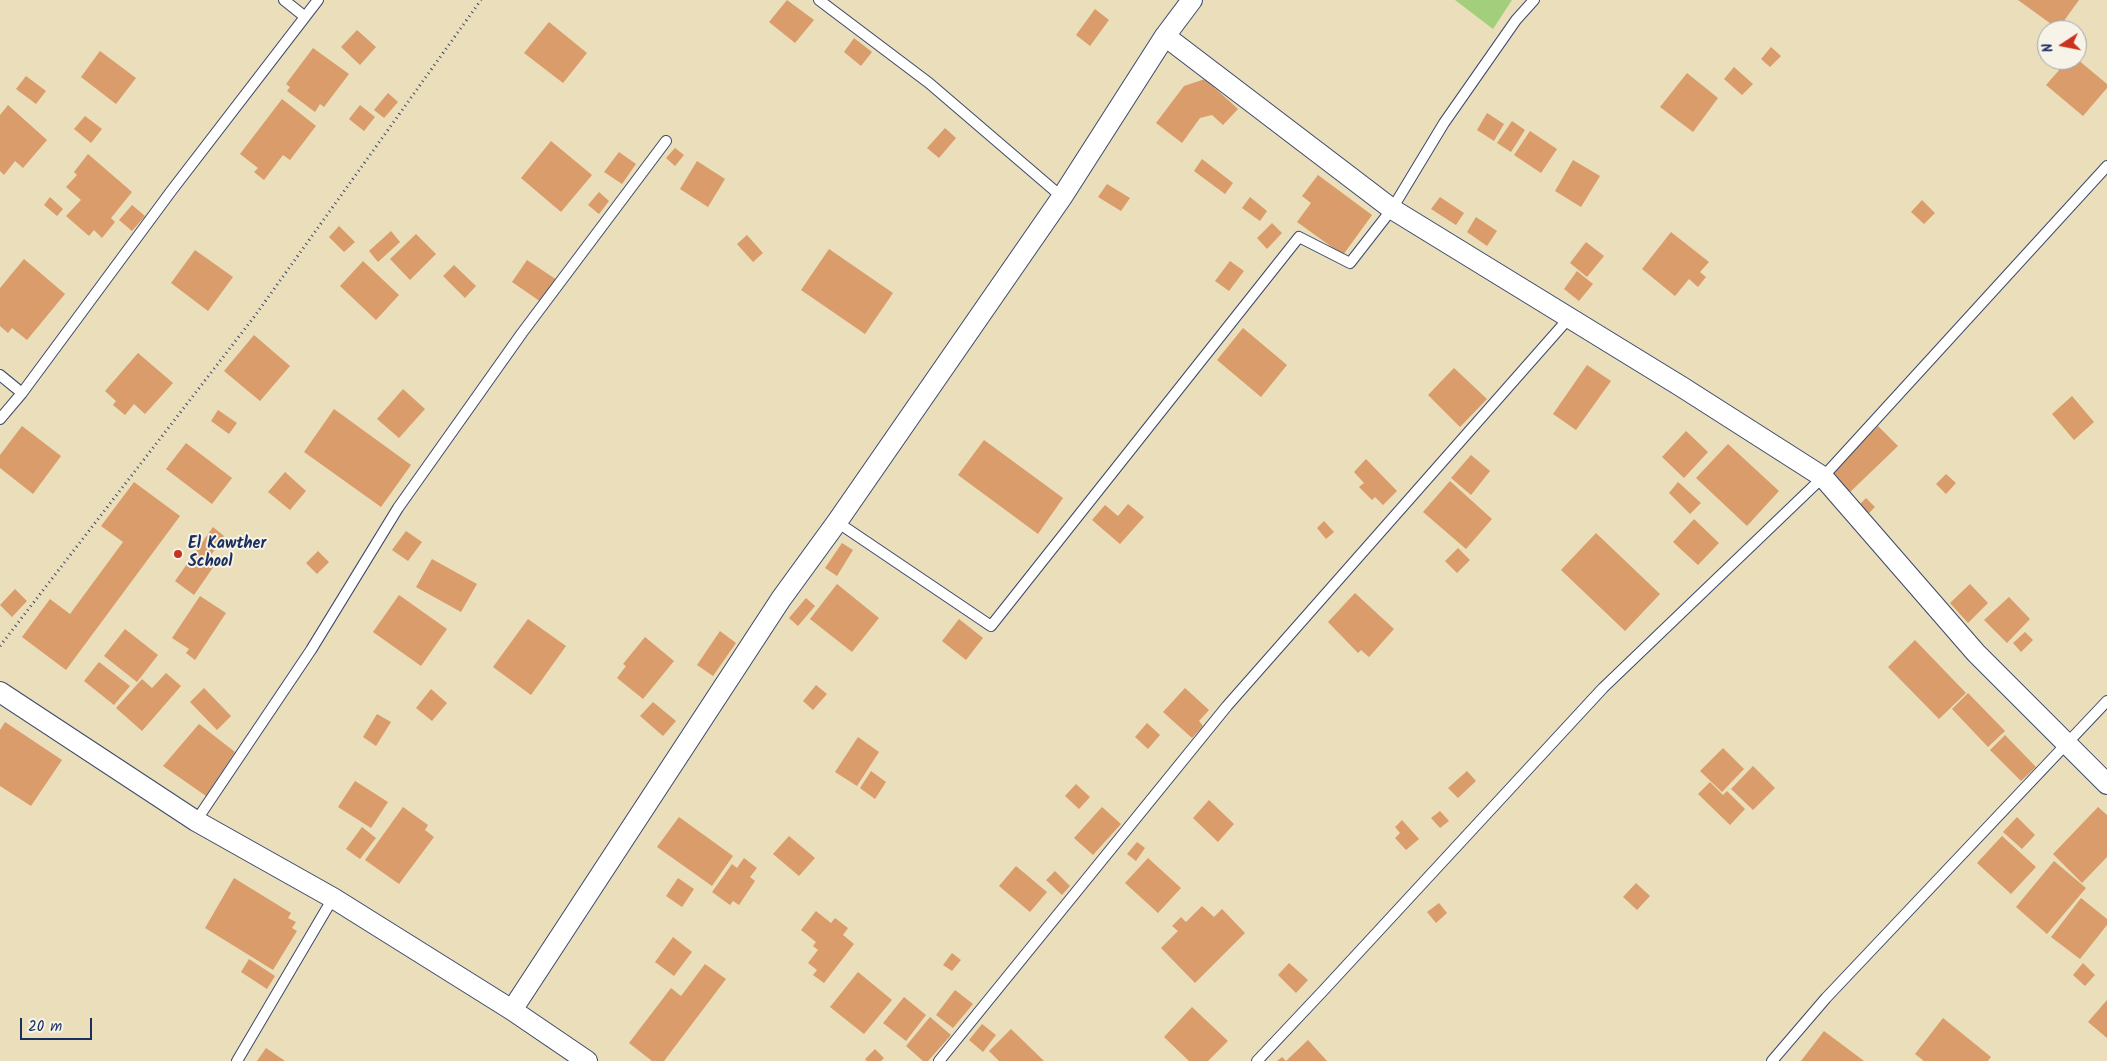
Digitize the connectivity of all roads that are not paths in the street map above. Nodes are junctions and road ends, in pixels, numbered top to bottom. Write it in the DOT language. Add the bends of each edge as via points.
graph roads {
  1 [pos="284,0"];
  2 [pos="318,0"];
  3 [pos="819,0"];
  4 [pos="1192,0"];
  5 [pos="1534,0"];
  6 [pos="304,16"];
  7 [pos="1165,36"];
  8 [pos="666,140"];
  9 [pos="2107,166"];
  10 [pos="1062,197"];
  11 [pos="1392,209"];
  12 [pos="1568,318"];
  13 [pos="0,375"];
  14 [pos="22,393"];
  15 [pos="0,419"];
  16 [pos="1823,477"];
  17 [pos="837,522"];
  18 [pos="0,692"];
  19 [pos="2107,701"];
  20 [pos="2066,744"];
  21 [pos="2107,784"];
  22 [pos="196,820"];
  23 [pos="333,898"];
  24 [pos="512,1010"];
  25 [pos="237,1061"];
  26 [pos="587,1061"];
  27 [pos="939,1061"];
  28 [pos="1257,1061"];
  29 [pos="1772,1061"];
  1 -- 6 [label="lane"];
  2 -- 6 [label="lane"];
  3 -- 10 [label="lane" via="929,83"];
  4 -- 7 [label="street"];
  5 -- 11 [label="lane" via="1516,20 1444,123"];
  6 -- 14 [label="lane"];
  7 -- 10 [label="street"];
  7 -- 11 [label="street"];
  8 -- 22 [label="lane" via="522,333 398,508 311,650"];
  9 -- 16 [label="lane"];
  10 -- 17 [label="street"];
  11 -- 12 [label="street"];
  11 -- 17 [label="lane" via="1350,263 1299,237 991,626"];
  12 -- 16 [label="street"];
  12 -- 27 [label="lane" via="1228,706"];
  13 -- 14 [label="lane"];
  14 -- 15 [label="lane"];
  16 -- 20 [label="street" via="1976,653"];
  16 -- 28 [label="lane" via="1603,688"];
  17 -- 24 [label="street" via="782,599"];
  18 -- 22 [label="street"];
  19 -- 20 [label="lane"];
  20 -- 21 [label="street"];
  20 -- 29 [label="lane" via="1826,998"];
  22 -- 23 [label="street"];
  23 -- 24 [label="street"];
  23 -- 25 [label="lane"];
  24 -- 26 [label="street"];
}
